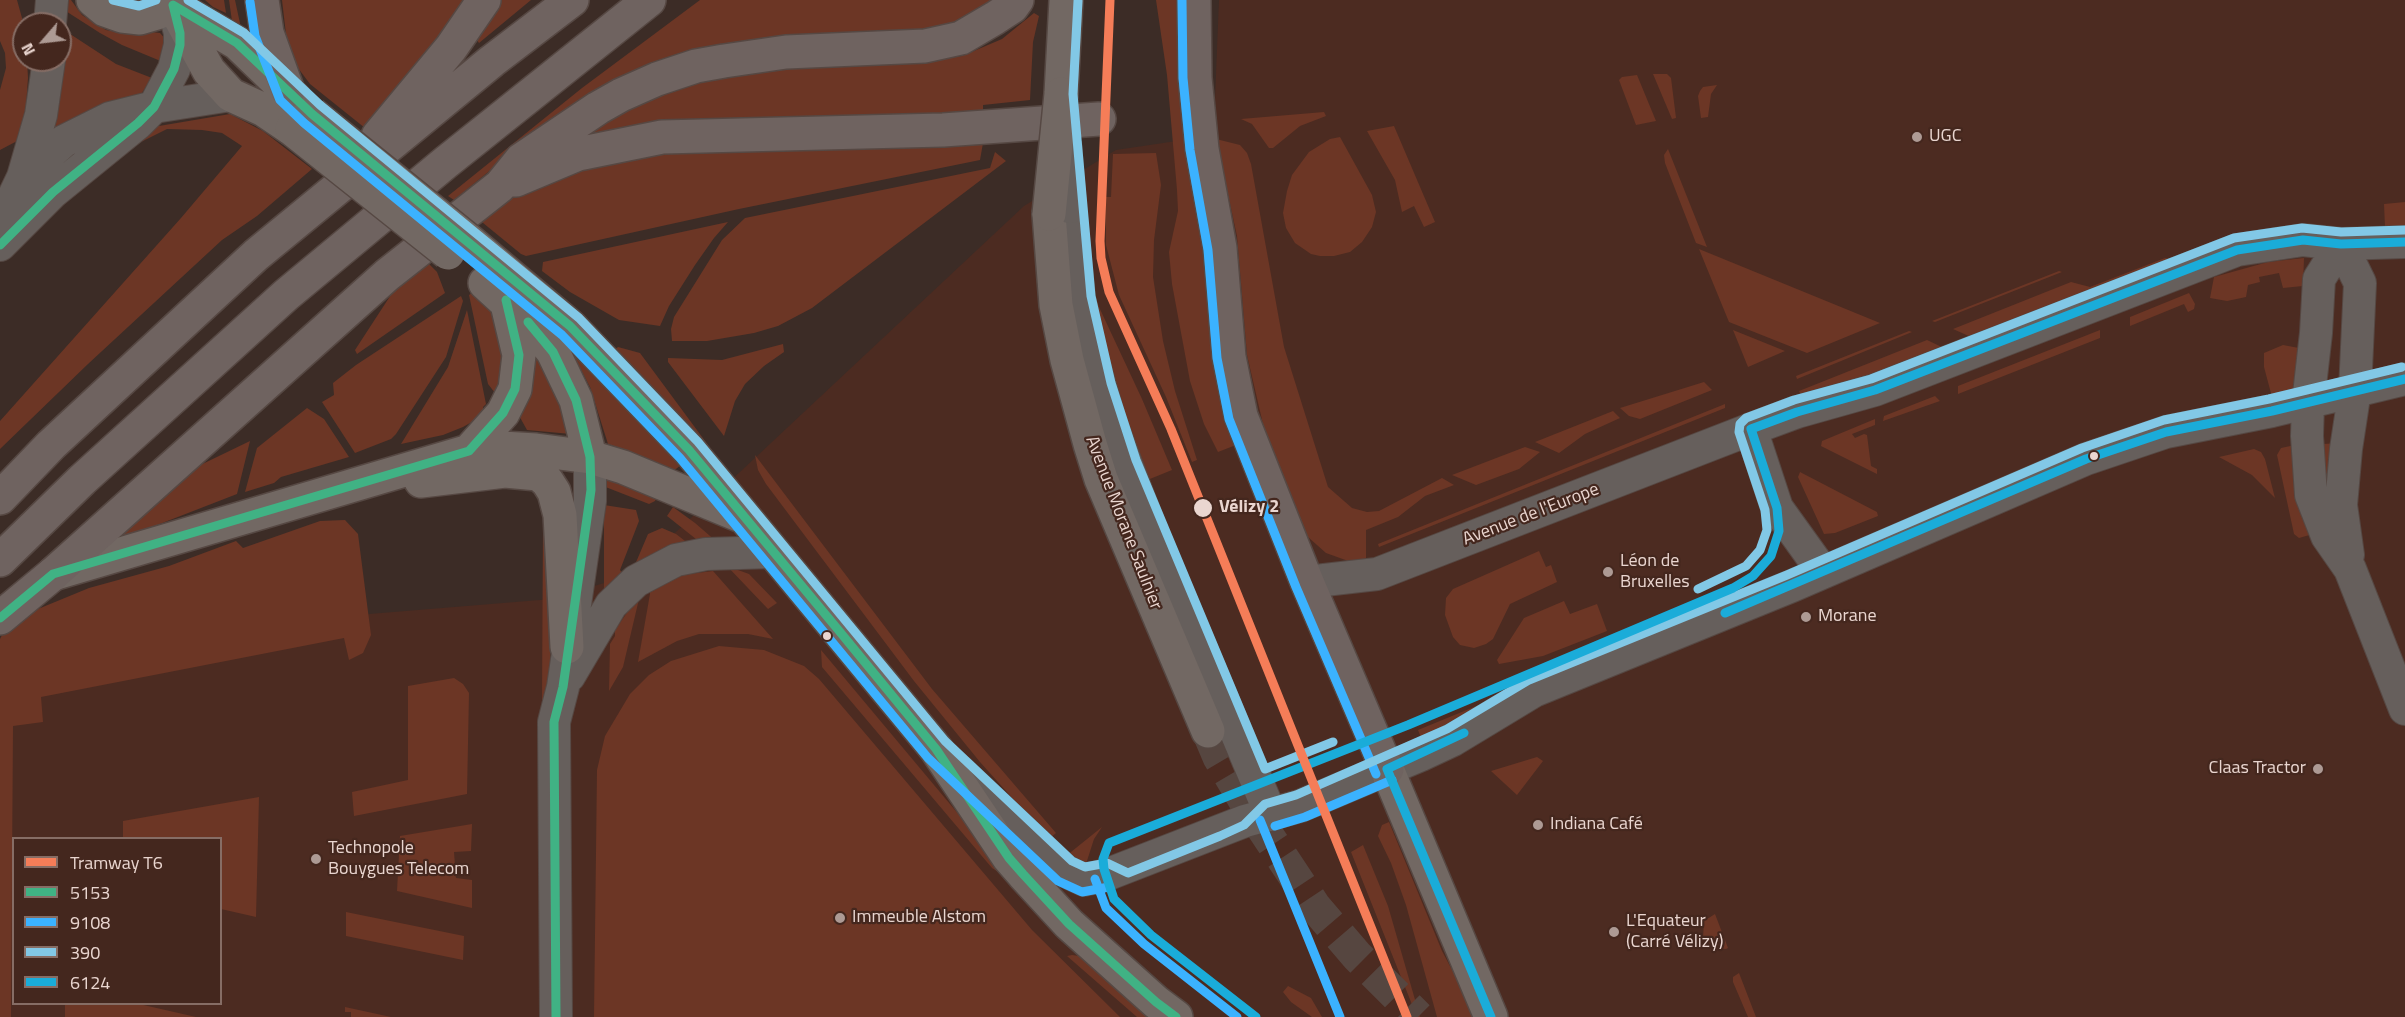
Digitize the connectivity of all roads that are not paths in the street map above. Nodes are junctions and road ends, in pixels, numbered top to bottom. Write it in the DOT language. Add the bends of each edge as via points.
graph roads {
  1 [pos="93,0"];
  2 [pos="262,0"];
  3 [pos="484,0"];
  4 [pos="572,0"];
  5 [pos="649,0"];
  6 [pos="1017,0"];
  7 [pos="1066,0"];
  8 [pos="1194,0"];
  9 [pos="175,2"];
  10 [pos="47,72"];
  11 [pos="288,91"];
  12 [pos="231,94"];
  13 [pos="154,107"];
  14 [pos="1099,119"];
  15 [pos="302,121"];
  16 [pos="23,177"];
  17 [pos="500,186"];
  18 [pos="331,193"];
  19 [pos="1060,210"];
  20 [pos="0,225"];
  21 [pos="2405,242"];
  22 [pos="2341,244"];
  23 [pos="0,245"];
  24 [pos="457,246"];
  25 [pos="506,300"];
  26 [pos="2405,379"];
  27 [pos="2355,390"];
  28 [pos="2308,403"];
  29 [pos="1751,429"];
  30 [pos="468,451"];
  31 [pos="590,456"];
  32 [pos="341,490"];
  33 [pos="0,498"];
  34 [pos="746,518"];
  35 [pos="773,552"];
  36 [pos="0,560"];
  37 [pos="2350,569"];
  38 [pos="1823,572"];
  39 [pos="52,574"];
  40 [pos="1307,582"];
  41 [pos="0,618"];
  42 [pos="567,647"];
  43 [pos="563,687"];
  44 [pos="2405,709"];
  45 [pos="1208,731"];
  46 [pos="936,749"];
  47 [pos="1387,769"];
  48 [pos="1271,815"];
  49 [pos="555,1017"];
  50 [pos="1176,1017"];
  51 [pos="1491,1017"];
  1 -- 9 [label="main road" via="105,10 140,18"];
  2 -- 11 [label="highway" via="267,33"];
  3 -- 18 [label="highway" via="451,48"];
  4 -- 18 [label="highway"];
  5 -- 36 [label="highway" via="286,295"];
  6 -- 17 [label="highway" via="961,38 925,46 752,55 696,66 657,79 572,123 521,160"];
  7 -- 19 [label="main road, Avenue Morane Saulnier, bridge"];
  8 -- 40 [label="highway" via="1195,78 1202,148 1220,248 1229,357 1241,416"];
  9 -- 11 [label="main road" via="237,44"];
  9 -- 12 [label="main road" via="209,71"];
  9 -- 13 [label="street" via="180,45 174,69"];
  10 -- 16 [label="street" via="42,115"];
  11 -- 15 [label="main road"];
  12 -- 13 [label="street"];
  12 -- 15 [label="main road" via="264,110"];
  13 -- 16 [label="street" via="85,129 64,141"];
  13 -- 23 [label="street" via="53,192"];
  14 -- 17 [label="highway" via="944,130 662,137 578,154"];
  15 -- 24 [label="main road, bridge"];
  16 -- 20 [label="street"];
  17 -- 39 [label="highway" via="378,283"];
  18 -- 33 [label="highway" via="158,344"];
  19 -- 45 [label="main road, Avenue Morane Saulnier" via="1056,305 1090,444 1101,479"];
  19 -- 48 [label="street, Avenue Morane Saulnier" via="1090,351 1110,421 1151,530"];
  21 -- 22 [label="street, Avenue de l'Europe"];
  22 -- 27 [label="street" via="2360,283"];
  22 -- 28 [label="street" via="2319,279"];
  22 -- 29 [label="street, Avenue de l'Europe" via="2304,240 2237,250 1875,390 1797,411"];
  24 -- 25 [label="main road"];
  24 -- 34 [label="main road" via="570,326 681,442"];
  25 -- 30 [label="main road" via="519,354 515,389 503,413"];
  25 -- 31 [label="main road" via="535,329 564,372 576,400"];
  26 -- 27 [label="street"];
  27 -- 28 [label="street"];
  27 -- 37 [label="street" via="2341,505"];
  28 -- 37 [label="street" via="2311,495 2327,536"];
  28 -- 38 [label="street" via="2166,432 2086,459"];
  29 -- 38 [label="street" via="1778,508"];
  29 -- 40 [label="street, Avenue de l'Europe" via="1377,574"];
  30 -- 31 [label="main road" via="517,449"];
  30 -- 32 [label="main road"];
  31 -- 34 [label="main road"];
  31 -- 42 [label="street" via="590,501"];
  32 -- 39 [label="main road"];
  32 -- 42 [label="main road" via="505,471 538,474 554,492 560,515"];
  34 -- 35 [label="main road"];
  35 -- 43 [label="street" via="706,554 676,560 636,581 611,605"];
  35 -- 46 [label="main road"];
  37 -- 44 [label="street"];
  38 -- 47 [label="street" via="1534,691 1453,740"];
  39 -- 41 [label="highway"];
  40 -- 47 [label="highway"];
  42 -- 43 [label="street"];
  43 -- 49 [label="street" via="554,722 553,753"];
  46 -- 48 [label="street" via="1065,871 1084,880"];
  46 -- 50 [label="main road" via="1023,874 1069,924"];
  47 -- 48 [label="street"];
  47 -- 51 [label="main road"];
}
